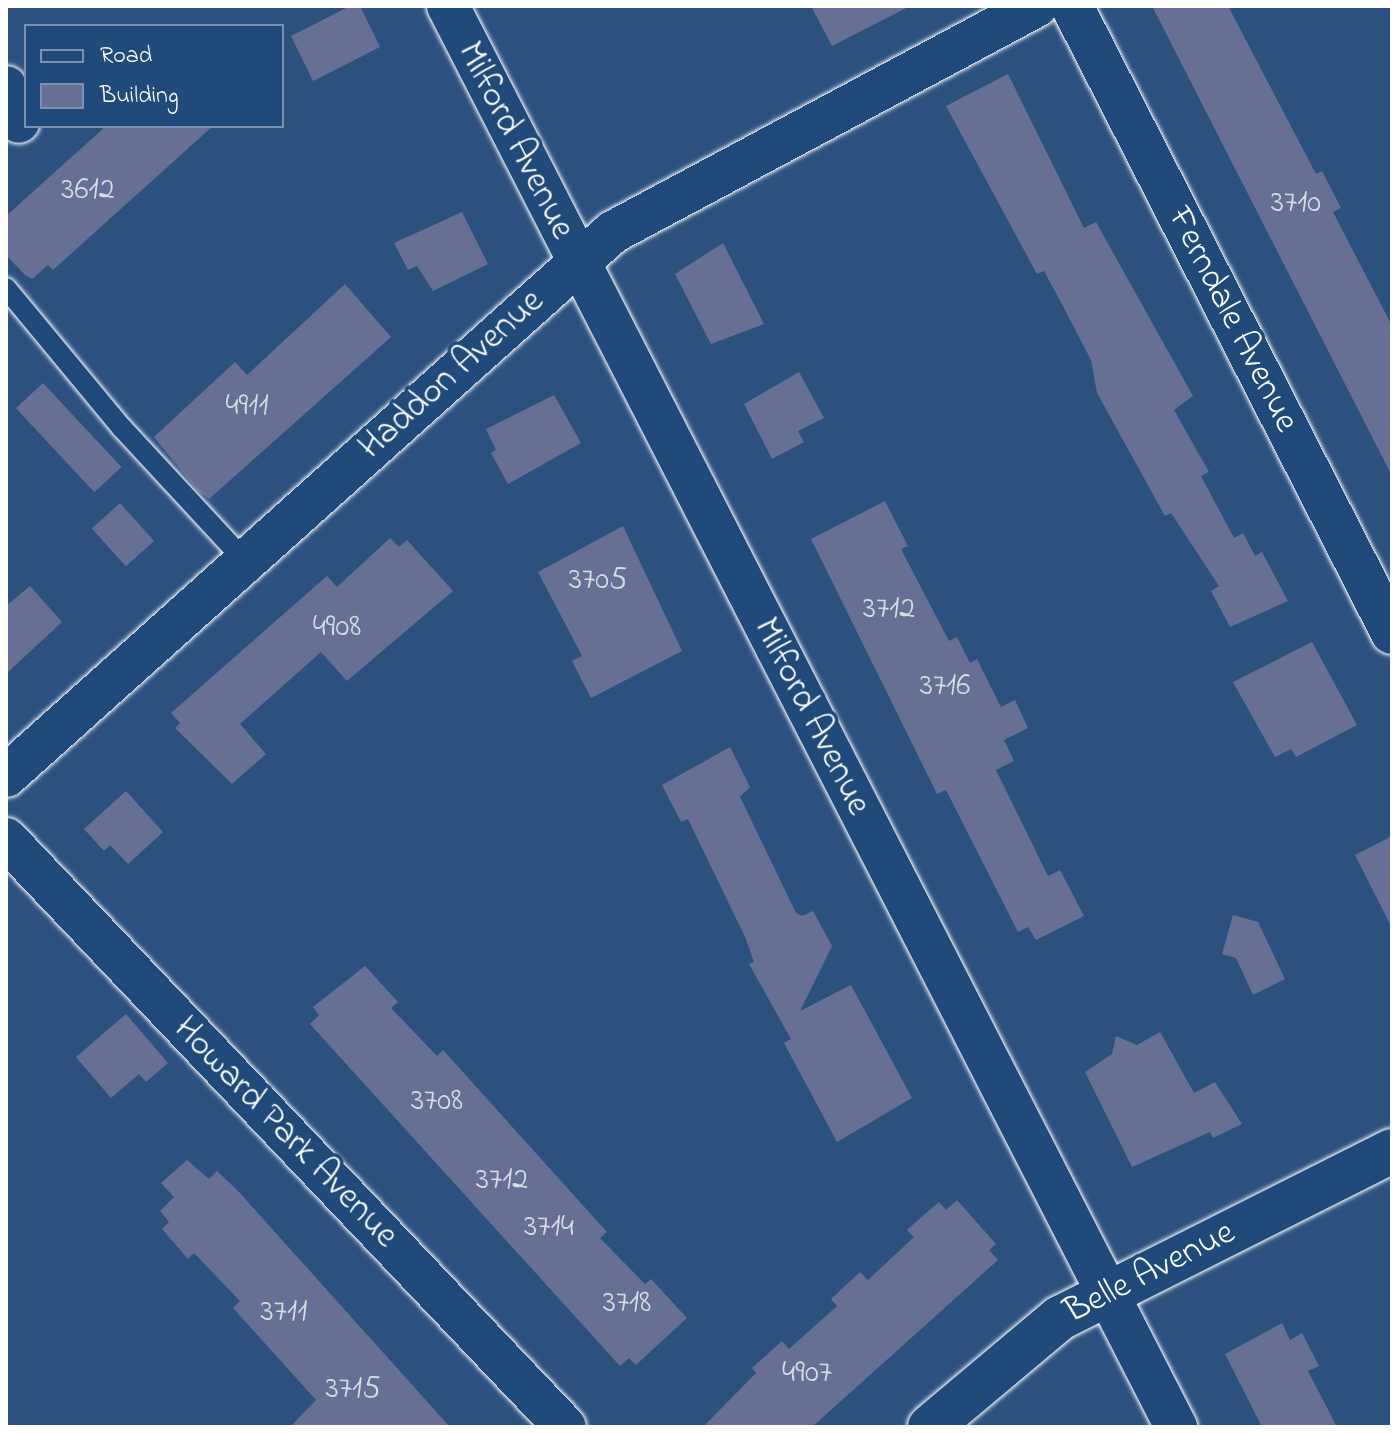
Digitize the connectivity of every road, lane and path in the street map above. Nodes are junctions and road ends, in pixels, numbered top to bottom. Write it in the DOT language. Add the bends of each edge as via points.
graph roads {
  1 [pos="448,6"];
  2 [pos="1036,6"];
  3 [pos="1072,6"];
  4 [pos="577,264"];
  5 [pos="6,288"];
  6 [pos="245,561"];
  7 [pos="1392,633"];
  8 [pos="6,776"];
  9 [pos="6,839"];
  10 [pos="1392,1151"];
  11 [pos="1109,1294"];
  12 [pos="565,1427"];
  13 [pos="930,1427"];
  14 [pos="1176,1427"];
  1 -- 4 [label="street, Milford Avenue"];
  2 -- 4 [label="street, Haddon Avenue" via="613,232"];
  3 -- 7 [label="street, Ferndale Avenue"];
  4 -- 6 [label="street, Haddon Avenue"];
  4 -- 11 [label="street, Milford Avenue"];
  5 -- 6 [label="lane" via="122,428"];
  6 -- 8 [label="street, Haddon Avenue"];
  9 -- 12 [label="street, Howard Park Avenue"];
  10 -- 11 [label="street, Belle Avenue"];
  11 -- 13 [label="street, Belle Avenue" via="1028,1340"];
  11 -- 14 [label="street, Milford Avenue"];
}
